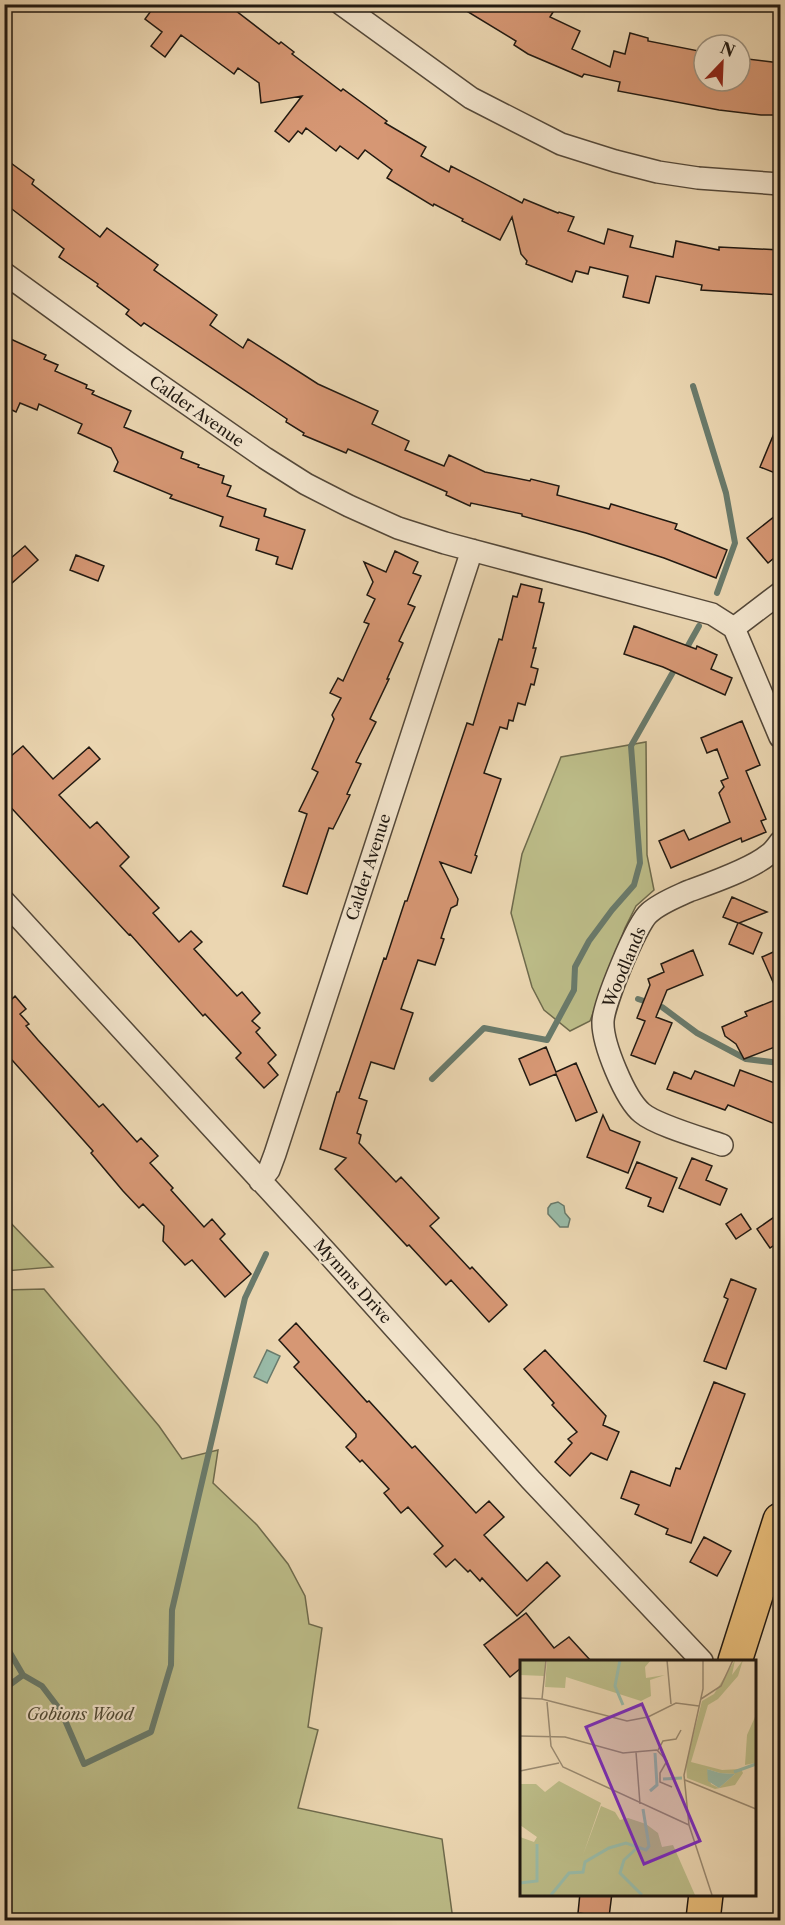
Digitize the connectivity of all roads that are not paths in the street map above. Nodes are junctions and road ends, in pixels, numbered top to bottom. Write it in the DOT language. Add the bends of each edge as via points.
graph roads {
  1 [pos="340,4"];
  2 [pos="780,184"];
  3 [pos="4,273"];
  4 [pos="472,550"];
  5 [pos="780,593"];
  6 [pos="734,628"];
  7 [pos="780,738"];
  8 [pos="780,842"];
  9 [pos="4,901"];
  10 [pos="722,1145"];
  11 [pos="260,1181"];
  12 [pos="780,1520"];
  13 [pos="701,1660"];
  14 [pos="735,1660"];
  15 [pos="706,1895"];
  16 [pos="703,1920"];
  1 -- 2 [label="street" via="471,98 561,144 658,172"];
  3 -- 4 [label="street, Calder Avenue" via="306,484 398,528"];
  4 -- 6 [label="street, Calder Avenue" via="683,605 712,614"];
  4 -- 11 [label="street, Calder Avenue" via="275,1154"];
  5 -- 6 [label="street"];
  6 -- 7 [label="street"];
  8 -- 10 [label="street, Woodlands" via="768,856 648,913 633,938 604,1015 607,1047 628,1096 642,1113"];
  9 -- 11 [label="street, Mymms Drive"];
  11 -- 13 [label="street, Mymms Drive"];
  12 -- 14 [label="main road"];
  15 -- 16 [label="main road"];
}
